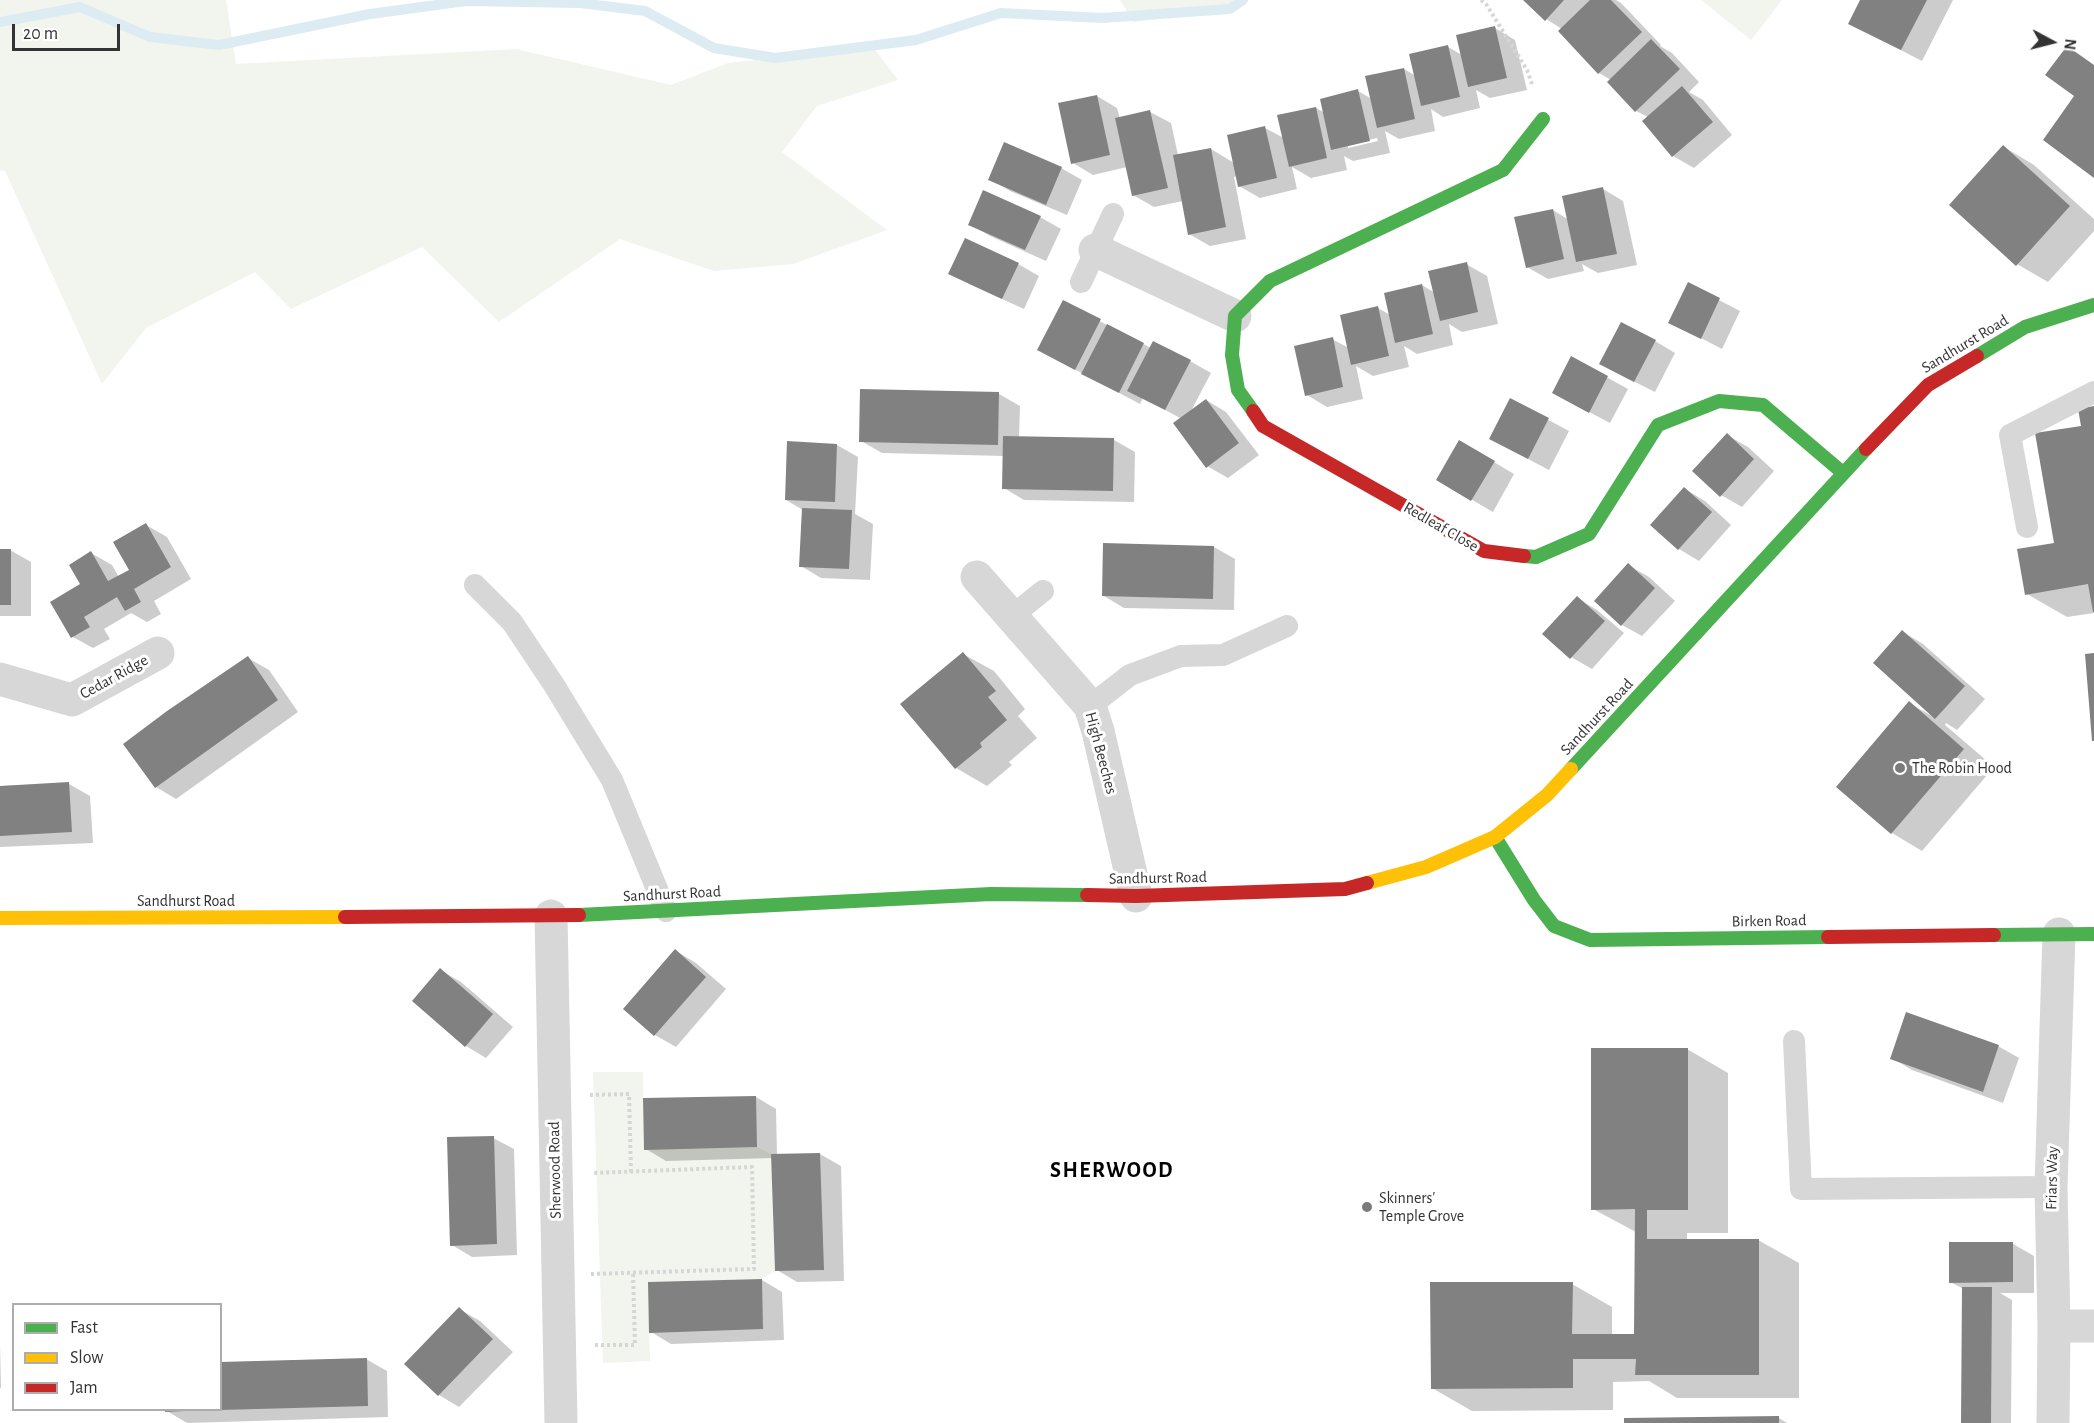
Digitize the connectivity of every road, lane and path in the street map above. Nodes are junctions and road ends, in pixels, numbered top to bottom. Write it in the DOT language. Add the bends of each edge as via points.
graph roads {
  1 [pos="1481,0"];
  2 [pos="1543,119"];
  3 [pos="1113,214"];
  4 [pos="1095,250"];
  5 [pos="1081,282"];
  6 [pos="2094,305"];
  7 [pos="1235,316"];
  8 [pos="2094,392"];
  9 [pos="1843,473"];
  10 [pos="2027,527"];
  11 [pos="977,577"];
  12 [pos="476,585"];
  13 [pos="1043,591"];
  14 [pos="1012,616"];
  15 [pos="1287,626"];
  16 [pos="158,653"];
  17 [pos="0,679"];
  18 [pos="1090,706"];
  19 [pos="1495,837"];
  20 [pos="1136,896"];
  21 [pos="666,911"];
  22 [pos="551,916"];
  23 [pos="0,918"];
  24 [pos="2059,934"];
  25 [pos="2094,934"];
  26 [pos="1794,1041"];
  27 [pos="554,1096"];
  28 [pos="631,1172"];
  29 [pos="555,1174"];
  30 [pos="2051,1188"];
  31 [pos="633,1272"];
  32 [pos="557,1275"];
  33 [pos="2054,1326"];
  34 [pos="2094,1326"];
  35 [pos="558,1346"];
  36 [pos="561,1423"];
  37 [pos="2053,1423"];
  1 -- 2 [label="path" via="1527,70"];
  2 -- 7 [label="street" via="1503,170 1270,281"];
  3 -- 4 [label="lane"];
  4 -- 5 [label="lane"];
  4 -- 7 [label="street"];
  6 -- 9 [label="street, Sandhurst Road" via="2025,327 1928,385"];
  7 -- 9 [label="street, Redleaf Close" via="1232,355 1238,390 1263,426 1484,551 1536,557 1589,534 1658,425 1719,401 1762,405"];
  8 -- 10 [label="lane" via="2010,435"];
  9 -- 19 [label="street, Sandhurst Road" via="1547,795"];
  11 -- 14 [label="street, High Beeches"];
  12 -- 21 [label="lane" via="512,622 612,780"];
  13 -- 14 [label="lane"];
  14 -- 18 [label="street, High Beeches"];
  15 -- 18 [label="lane" via="1223,655 1181,656 1130,675"];
  16 -- 17 [label="street, Cedar Ridge" via="72,700"];
  18 -- 20 [label="street, High Beeches"];
  19 -- 20 [label="street, Sandhurst Road" via="1426,867 1345,889"];
  19 -- 24 [label="street, Birken Road" via="1554,926 1590,940"];
  20 -- 21 [label="street, Sandhurst Road" via="991,894"];
  21 -- 22 [label="street, Sandhurst Road"];
  22 -- 23 [label="street, Sandhurst Road"];
  22 -- 27 [label="street, Sherwood Road"];
  24 -- 25 [label="street, Birken Road"];
  24 -- 30 [label="street, Friars Way"];
  26 -- 30 [label="lane" via="1802,1189"];
  27 -- 28 [label="path" via="629,1094"];
  27 -- 29 [label="street, Sherwood Road"];
  28 -- 29 [label="path"];
  28 -- 31 [label="path" via="752,1167 754,1269"];
  29 -- 32 [label="street, Sherwood Road"];
  30 -- 33 [label="street, Friars Way"];
  31 -- 32 [label="path"];
  31 -- 35 [label="path" via="635,1345"];
  32 -- 35 [label="street, Sherwood Road"];
  33 -- 34 [label="street"];
  33 -- 37 [label="street, Friars Way"];
  35 -- 36 [label="street, Sherwood Road"];
}
